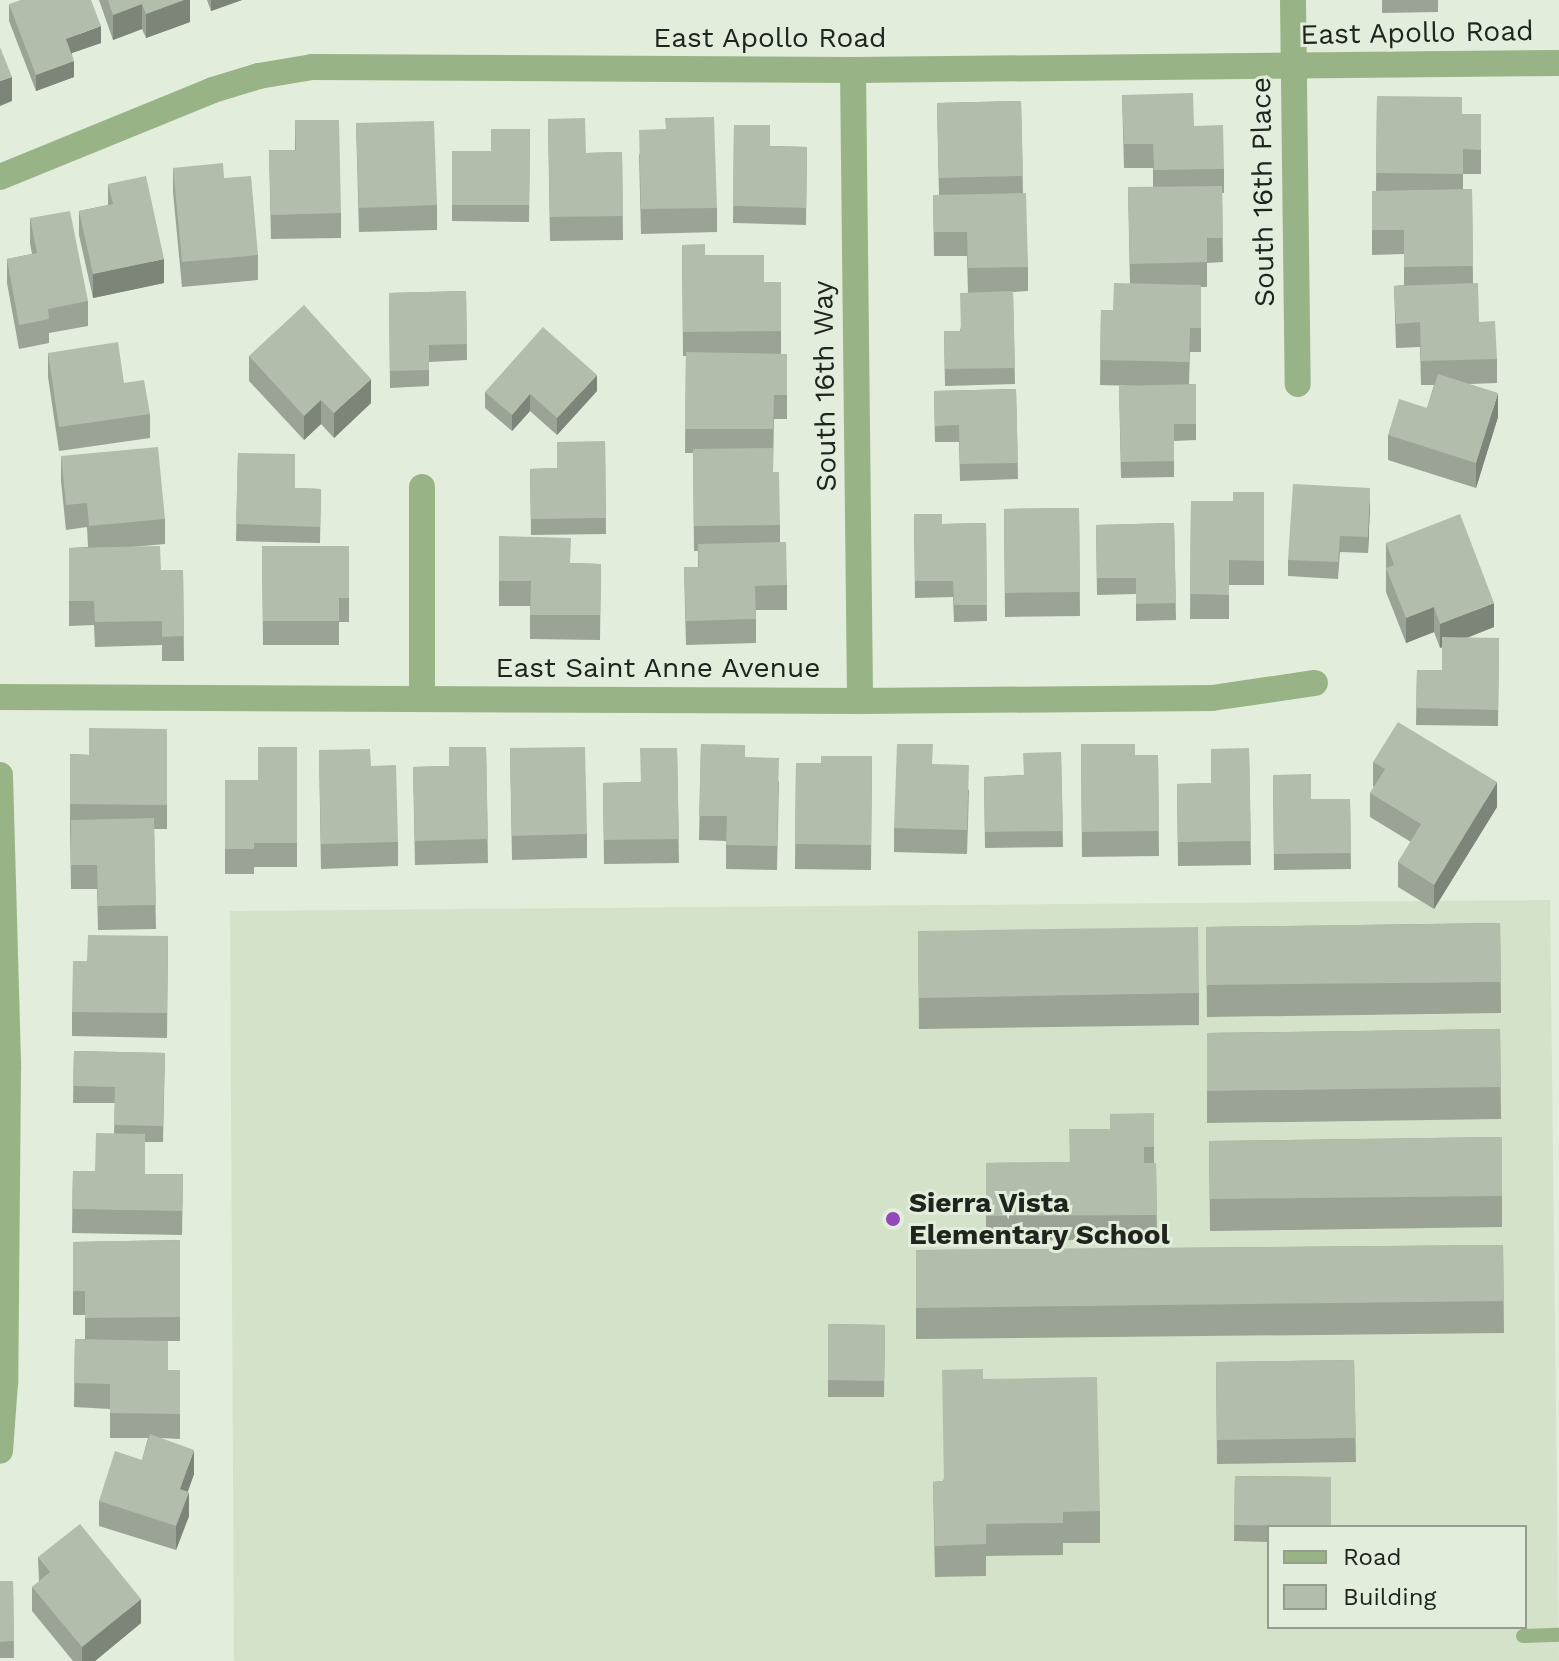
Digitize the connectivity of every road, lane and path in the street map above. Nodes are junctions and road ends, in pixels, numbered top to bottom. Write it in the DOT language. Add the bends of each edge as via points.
graph roads {
  1 [pos="1293,0"];
  2 [pos="1559,63"];
  3 [pos="1294,66"];
  4 [pos="853,70"];
  5 [pos="0,177"];
  6 [pos="1298,384"];
  7 [pos="422,487"];
  8 [pos="1315,683"];
  9 [pos="0,697"];
  10 [pos="422,699"];
  11 [pos="860,701"];
  12 [pos="0,775"];
  13 [pos="0,1451"];
  14 [pos="1559,1635"];
  15 [pos="1523,1636"];
  1 -- 3 [label="street, South 16th Place"];
  2 -- 3 [label="street, East Apollo Road"];
  3 -- 4 [label="street, East Apollo Road"];
  3 -- 6 [label="street, South 16th Place"];
  4 -- 5 [label="street, East Apollo Road" via="312,67 213,90"];
  4 -- 11 [label="street, South 16th Way"];
  7 -- 10 [label="street"];
  8 -- 11 [label="street, East Saint Anne Avenue" via="1212,698"];
  9 -- 10 [label="street, East Saint Anne Avenue"];
  10 -- 11 [label="street, East Saint Anne Avenue"];
  12 -- 13 [label="street" via="8,1069"];
  14 -- 15 [label="lane"];
}
